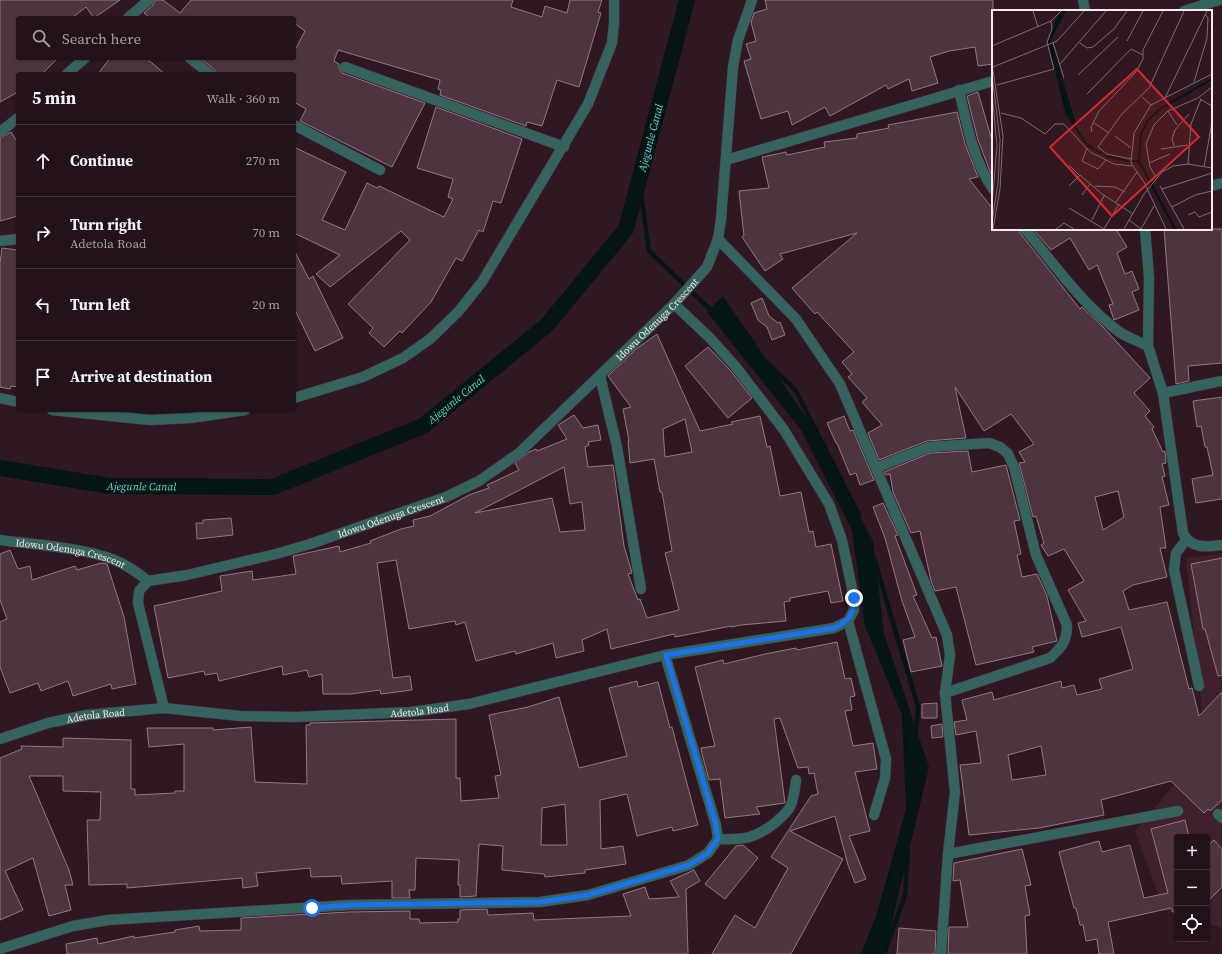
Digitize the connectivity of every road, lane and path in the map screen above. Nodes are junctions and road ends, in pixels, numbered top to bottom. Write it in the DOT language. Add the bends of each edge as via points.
graph roads {
  1 [pos="148,0"];
  2 [pos="614,0"];
  3 [pos="752,0"];
  4 [pos="1083,0"];
  5 [pos="1219,0"];
  6 [pos="1085,10"];
  7 [pos="1187,10"];
  8 [pos="135,16"];
  9 [pos="83,60"];
  10 [pos="192,60"];
  11 [pos="345,67"];
  12 [pos="69,72"];
  13 [pos="208,72"];
  14 [pos="992,81"];
  15 [pos="959,90"];
  16 [pos="16,120"];
  17 [pos="296,126"];
  18 [pos="0,132"];
  19 [pos="564,147"];
  20 [pos="726,160"];
  21 [pos="380,170"];
  22 [pos="1222,183"];
  23 [pos="1212,186"];
  24 [pos="992,188"];
  25 [pos="1026,230"];
  26 [pos="1145,230"];
  27 [pos="16,239"];
  28 [pos="718,239"];
  29 [pos="0,241"];
  30 [pos="674,304"];
  31 [pos="1148,346"];
  32 [pos="600,376"];
  33 [pos="1222,381"];
  34 [pos="1163,393"];
  35 [pos="296,397"];
  36 [pos="0,398"];
  37 [pos="16,402"];
  38 [pos="67,412"];
  39 [pos="232,412"];
  40 [pos="876,468"];
  41 [pos="0,540"];
  42 [pos="1186,540"];
  43 [pos="1222,545"];
  44 [pos="148,581"];
  45 [pos="641,589"];
  46 [pos="848,621"];
  47 [pos="666,655"];
  48 [pos="1199,686"];
  49 [pos="945,693"];
  50 [pos="164,708"];
  51 [pos="0,739"];
  52 [pos="796,780"];
  53 [pos="1178,811"];
  54 [pos="874,815"];
  55 [pos="718,839"];
  56 [pos="948,854"];
  57 [pos="0,949"];
  58 [pos="941,954"];
  1 -- 8 [label="street"];
  2 -- 19 [label="street" via="612,43 588,104"];
  3 -- 20 [label="street" via="738,40 733,66"];
  4 -- 6 [label="street"];
  5 -- 7 [label="street"];
  9 -- 12 [label="street"];
  10 -- 13 [label="street"];
  11 -- 19 [label="street"];
  14 -- 15 [label="street"];
  15 -- 20 [label="street"];
  15 -- 24 [label="street" via="974,152 982,173"];
  16 -- 18 [label="street"];
  17 -- 21 [label="street"];
  19 -- 35 [label="street" via="482,282 458,312 430,340 403,358 363,377"];
  20 -- 28 [label="street" via="724,200"];
  22 -- 23 [label="street"];
  25 -- 31 [label="street" via="1077,294 1098,314 1119,331"];
  26 -- 31 [label="street" via="1149,277"];
  27 -- 29 [label="street"];
  28 -- 30 [label="street, Idowu Odenuga Crescent" via="707,267"];
  28 -- 40 [label="street" via="796,319 816,347 840,384"];
  30 -- 32 [label="street, Idowu Odenuga Crescent"];
  30 -- 46 [label="street" via="710,338 750,385 784,430 829,504 842,540 854,598 854,610"];
  31 -- 34 [label="street"];
  32 -- 44 [label="street, Idowu Odenuga Crescent" via="519,453 479,481 446,497 276,554 187,575"];
  32 -- 45 [label="street" via="618,447"];
  33 -- 34 [label="street"];
  34 -- 42 [label="street" via="1180,521"];
  36 -- 37 [label="street"];
  38 -- 39 [label="street" via="150,420 191,418"];
  40 -- 49 [label="street" via="947,635 950,655"];
  40 -- 49 [label="street" via="929,446 989,443 1000,447 1008,454 1014,467 1036,555 1067,625 1067,638 1050,658"];
  41 -- 44 [label="street, Idowu Odenuga Crescent" via="60,548 112,559 131,568"];
  42 -- 43 [label="street" via="1199,546"];
  42 -- 48 [label="street" via="1176,553 1174,570"];
  44 -- 50 [label="street" via="139,591 138,603"];
  46 -- 47 [label="street, Adetola Road" via="834,628"];
  46 -- 54 [label="street" via="886,759 885,778"];
  47 -- 50 [label="street, Adetola Road" via="469,704 439,709 296,717 240,716"];
  47 -- 55 [label="street"];
  49 -- 56 [label="street" via="955,792"];
  50 -- 51 [label="street, Adetola Road" via="87,715 48,723"];
  52 -- 55 [label="street" via="790,807 764,831 751,838"];
  53 -- 56 [label="street"];
  55 -- 57 [label="street" via="708,853 689,865 588,895 540,902 349,905 108,920 73,926"];
  56 -- 58 [label="street"];
}
